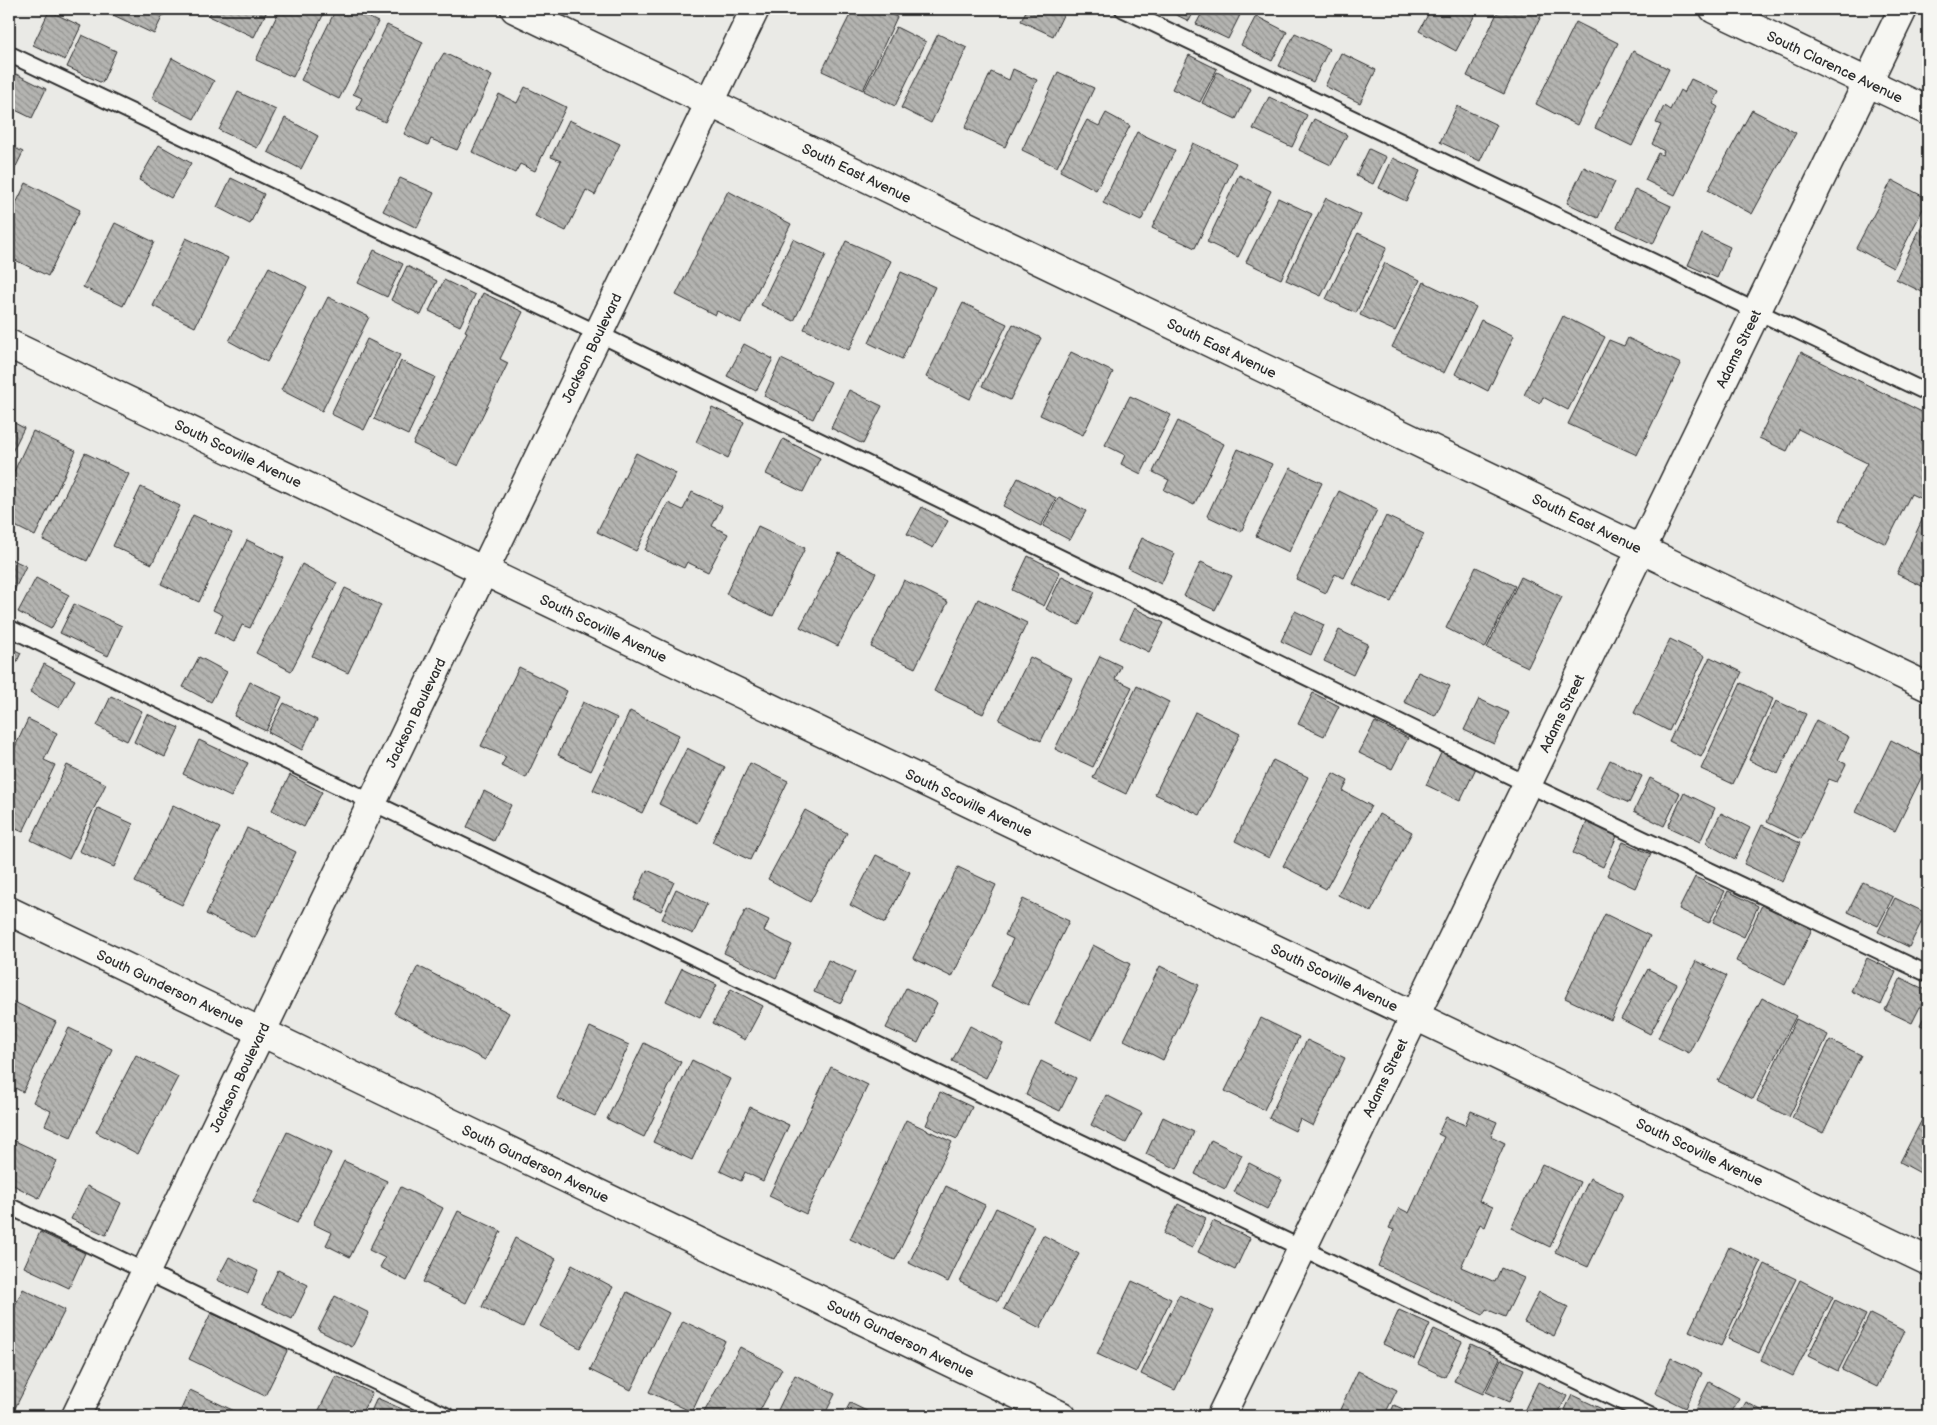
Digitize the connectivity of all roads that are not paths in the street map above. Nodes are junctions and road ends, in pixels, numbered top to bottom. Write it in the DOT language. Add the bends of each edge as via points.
graph roads {
  1 [pos="515,9"];
  2 [pos="755,9"];
  3 [pos="1123,9"];
  4 [pos="1714,9"];
  5 [pos="1903,9"];
  6 [pos="9,54"];
  7 [pos="1867,82"];
  8 [pos="709,102"];
  9 [pos="1928,111"];
  10 [pos="1756,311"];
  11 [pos="597,333"];
  12 [pos="9,344"];
  13 [pos="1928,393"];
  14 [pos="1641,549"];
  15 [pos="483,570"];
  16 [pos="9,628"];
  17 [pos="1928,687"];
  18 [pos="1527,784"];
  19 [pos="371,802"];
  20 [pos="9,911"];
  21 [pos="1928,974"];
  22 [pos="1414,1016"];
  23 [pos="260,1032"];
  24 [pos="9,1206"];
  25 [pos="1302,1249"];
  26 [pos="1928,1261"];
  27 [pos="145,1271"];
  28 [pos="76,1416"];
  29 [pos="447,1416"];
  30 [pos="1062,1416"];
  31 [pos="1221,1416"];
  32 [pos="1651,1416"];
  1 -- 8 [label="street, South East Avenue"];
  2 -- 8 [label="street, Jackson Boulevard"];
  3 -- 10 [label="lane"];
  4 -- 7 [label="street, South Clarence Avenue"];
  5 -- 7 [label="street, Adams Street"];
  6 -- 11 [label="lane"];
  7 -- 9 [label="street, South Clarence Avenue"];
  7 -- 10 [label="street, Adams Street"];
  8 -- 11 [label="street, Jackson Boulevard"];
  8 -- 14 [label="street, South East Avenue"];
  10 -- 13 [label="lane"];
  10 -- 14 [label="street, Adams Street"];
  11 -- 15 [label="street, Jackson Boulevard"];
  11 -- 18 [label="lane"];
  12 -- 15 [label="street, South Scoville Avenue"];
  14 -- 17 [label="street, South East Avenue"];
  14 -- 18 [label="street, Adams Street"];
  15 -- 19 [label="street, Jackson Boulevard"];
  15 -- 22 [label="street, South Scoville Avenue"];
  16 -- 19 [label="lane"];
  18 -- 21 [label="lane"];
  18 -- 22 [label="street, Adams Street"];
  19 -- 23 [label="street, Jackson Boulevard"];
  19 -- 25 [label="lane"];
  20 -- 23 [label="street, South Gunderson Avenue"];
  22 -- 25 [label="street, Adams Street"];
  22 -- 26 [label="street, South Scoville Avenue"];
  23 -- 27 [label="street, Jackson Boulevard"];
  23 -- 30 [label="street, South Gunderson Avenue"];
  24 -- 27 [label="lane"];
  25 -- 31 [label="street, Adams Street"];
  25 -- 32 [label="lane"];
  27 -- 28 [label="street, Jackson Boulevard"];
  27 -- 29 [label="lane"];
}
